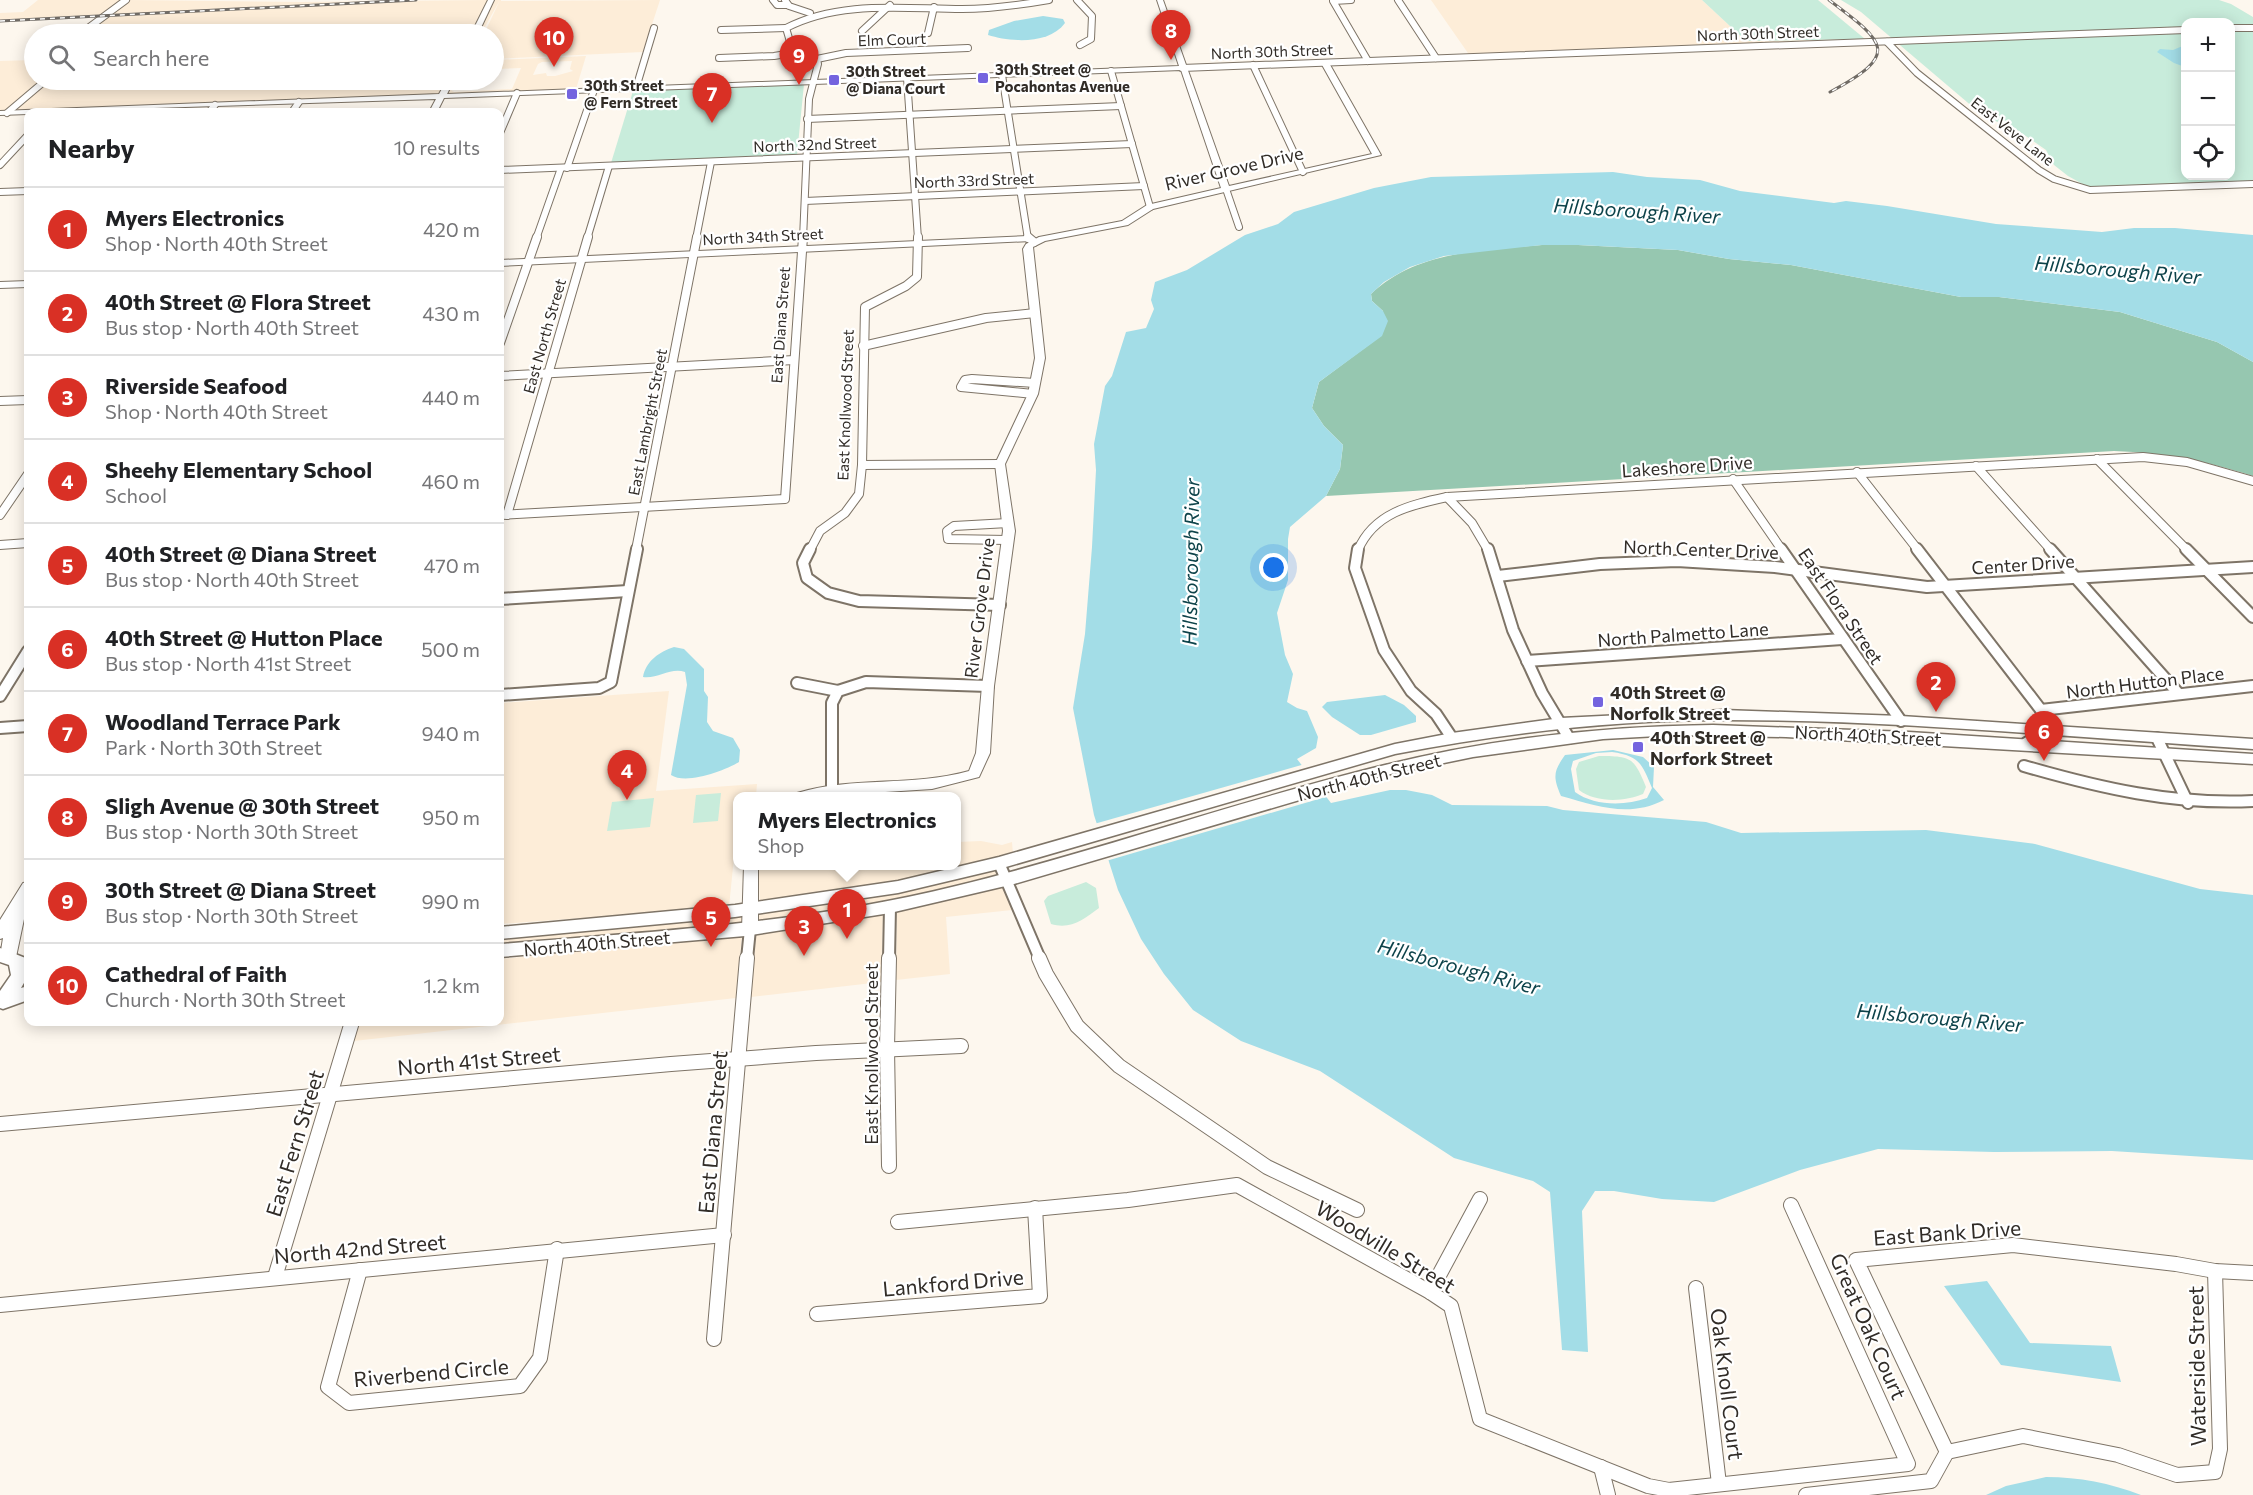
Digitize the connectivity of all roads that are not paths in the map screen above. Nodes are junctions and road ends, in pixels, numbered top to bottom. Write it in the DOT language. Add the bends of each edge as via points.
graph roads {
  1 [pos="126,0"];
  2 [pos="491,0"];
  3 [pos="772,0"];
  4 [pos="894,0"];
  5 [pos="958,0"];
  6 [pos="1049,0"];
  7 [pos="1077,0"];
  8 [pos="1160,0"];
  9 [pos="1351,0"];
  10 [pos="1398,0"];
  11 [pos="1036,1"];
  12 [pos="1333,1"];
  13 [pos="787,3"];
  14 [pos="842,4"];
  15 [pos="888,6"];
  16 [pos="934,9"];
  17 [pos="959,9"];
  18 [pos="810,13"];
  19 [pos="94,24"];
  20 [pos="479,24"];
  21 [pos="2253,27"];
  22 [pos="654,28"];
  23 [pos="786,28"];
  24 [pos="2235,28"];
  25 [pos="721,30"];
  26 [pos="2181,30"];
  27 [pos="862,31"];
  28 [pos="928,33"];
  29 [pos="1887,42"];
  30 [pos="1080,45"];
  31 [pos="968,48"];
  32 [pos="799,52"];
  33 [pos="719,58"];
  34 [pos="1436,58"];
  35 [pos="817,59"];
  36 [pos="1368,61"];
  37 [pos="1325,63"];
  38 [pos="1253,65"];
  39 [pos="1182,68"];
  40 [pos="1111,71"];
  41 [pos="1002,75"];
  42 [pos="907,78"];
  43 [pos="814,82"];
  44 [pos="636,88"];
  45 [pos="36,90"];
  46 [pos="445,90"];
  47 [pos="594,90"];
  48 [pos="517,93"];
  49 [pos="442,95"];
  50 [pos="299,102"];
  51 [pos="216,105"];
  52 [pos="1121,106"];
  53 [pos="145,108"];
  54 [pos="213,108"];
  55 [pos="295,108"];
  56 [pos="435,108"];
  57 [pos="1007,111"];
  58 [pos="2,113"];
  59 [pos="24,113"];
  60 [pos="908,115"];
  61 [pos="807,119"];
  62 [pos="504,124"];
  63 [pos="24,139"];
  64 [pos="1132,144"];
  65 [pos="1013,149"];
  66 [pos="913,153"];
  67 [pos="808,158"];
  68 [pos="711,162"];
  69 [pos="0,165"];
  70 [pos="609,166"];
  71 [pos="564,168"];
  72 [pos="504,170"];
  73 [pos="1303,172"];
  74 [pos="2253,184"];
  75 [pos="1144,186"];
  76 [pos="1226,189"];
  77 [pos="24,191"];
  78 [pos="0,192"];
  79 [pos="1019,192"];
  80 [pos="914,196"];
  81 [pos="805,201"];
  82 [pos="1150,207"];
  83 [pos="1239,227"];
  84 [pos="1031,241"];
  85 [pos="918,244"];
  86 [pos="802,250"];
  87 [pos="692,255"];
  88 [pos="580,260"];
  89 [pos="527,262"];
  90 [pos="504,263"];
  91 [pos="24,284"];
  92 [pos="0,285"];
  93 [pos="1035,313"];
  94 [pos="504,331"];
  95 [pos="863,346"];
  96 [pos="794,360"];
  97 [pos="671,367"];
  98 [pos="546,373"];
  99 [pos="504,376"];
  100 [pos="1034,388"];
  101 [pos="24,400"];
  102 [pos="0,401"];
  103 [pos="2097,459"];
  104 [pos="1000,464"];
  105 [pos="862,465"];
  106 [pos="1976,466"];
  107 [pos="1857,472"];
  108 [pos="1733,479"];
  109 [pos="24,480"];
  110 [pos="2253,482"];
  111 [pos="1448,497"];
  112 [pos="644,508"];
  113 [pos="504,512"];
  114 [pos="0,515"];
  115 [pos="504,515"];
  116 [pos="1008,523"];
  117 [pos="1007,540"];
  118 [pos="24,543"];
  119 [pos="0,545"];
  120 [pos="2253,567"];
  121 [pos="2205,569"];
  122 [pos="1797,570"];
  123 [pos="1497,576"];
  124 [pos="2075,577"];
  125 [pos="1946,585"];
  126 [pos="628,591"];
  127 [pos="504,599"];
  128 [pos="1000,605"];
  129 [pos="2253,617"];
  130 [pos="1842,639"];
  131 [pos="24,657"];
  132 [pos="1527,661"];
  133 [pos="796,682"];
  134 [pos="988,686"];
  135 [pos="2253,686"];
  136 [pos="838,691"];
  137 [pos="2178,693"];
  138 [pos="504,695"];
  139 [pos="0,696"];
  140 [pos="2041,710"];
  141 [pos="1901,722"];
  142 [pos="1561,723"];
  143 [pos="24,726"];
  144 [pos="0,728"];
  145 [pos="2045,732"];
  146 [pos="1452,738"];
  147 [pos="1569,738"];
  148 [pos="2157,738"];
  149 [pos="2026,743"];
  150 [pos="2253,744"];
  151 [pos="2164,754"];
  152 [pos="2253,759"];
  153 [pos="2024,766"];
  154 [pos="832,790"];
  155 [pos="822,792"];
  156 [pos="2253,801"];
  157 [pos="2188,803"];
  158 [pos="751,870"];
  159 [pos="1002,871"];
  160 [pos="24,895"];
  161 [pos="24,896"];
  162 [pos="890,907"];
  163 [pos="752,909"];
  164 [pos="750,929"];
  165 [pos="0,933"];
  166 [pos="504,933"];
  167 [pos="504,951"];
  168 [pos="13,960"];
  169 [pos="24,994"];
  170 [pos="0,1002"];
  171 [pos="351,1026"];
  172 [pos="961,1046"];
  173 [pos="887,1048"];
  174 [pos="737,1059"];
  175 [pos="332,1092"];
  176 [pos="0,1124"];
  177 [pos="889,1166"];
  178 [pos="1480,1199"];
  179 [pos="1791,1205"];
  180 [pos="1035,1208"];
  181 [pos="1357,1210"];
  182 [pos="898,1222"];
  183 [pos="724,1235"];
  184 [pos="557,1250"];
  185 [pos="360,1270"];
  186 [pos="2215,1271"];
  187 [pos="2253,1273"];
  188 [pos="275,1277"];
  189 [pos="1696,1288"];
  190 [pos="1430,1292"];
  191 [pos="0,1305"];
  192 [pos="817,1314"];
  193 [pos="714,1339"];
  194 [pos="1947,1452"];
  195 [pos="1908,1464"];
  196 [pos="1601,1467"];
  197 [pos="1719,1484"];
  198 [pos="1647,1490"];
  199 [pos="1608,1495"];
  200 [pos="1806,1495"];
  1 -- 19 [label="street"];
  2 -- 20 [label="street"];
  3 -- 13 [label="street" via="777,5"];
  4 -- 15 [label="street"];
  5 -- 17 [label="street"];
  6 -- 11 [label="street"];
  7 -- 30 [label="street" via="1092,16 1091,39"];
  8 -- 39 [label="street"];
  9 -- 12 [label="street"];
  10 -- 34 [label="street"];
  11 -- 17 [label="street"];
  12 -- 36 [label="street"];
  13 -- 18 [label="street"];
  14 -- 15 [label="street"];
  14 -- 18 [label="street"];
  15 -- 16 [label="street"];
  15 -- 27 [label="street"];
  16 -- 17 [label="street"];
  16 -- 28 [label="street"];
  18 -- 23 [label="street"];
  21 -- 24 [label="street"];
  22 -- 44 [label="street"];
  23 -- 25 [label="street"];
  23 -- 32 [label="street" via="785,36"];
  26 -- 29 [label="street, North 30th Street"];
  29 -- 34 [label="street, North 30th Street"];
  29 -- 74 [label="street, East Veve Lane" via="1917,73 2054,179 2076,187 2108,191"];
  31 -- 35 [label="street, Elm Court" via="846,53"];
  32 -- 33 [label="street"];
  32 -- 35 [label="street"];
  34 -- 36 [label="street, North 30th Street"];
  35 -- 43 [label="street, East Diana Street"];
  36 -- 37 [label="street, North 30th Street"];
  37 -- 38 [label="street, North 30th Street"];
  37 -- 73 [label="street, River Grove Drive" via="1377,155"];
  38 -- 39 [label="street, North 30th Street"];
  38 -- 73 [label="street"];
  39 -- 40 [label="street, North 30th Street"];
  39 -- 76 [label="street"];
  40 -- 41 [label="street, North 30th Street"];
  40 -- 52 [label="street"];
  41 -- 42 [label="street, North 30th Street"];
  41 -- 57 [label="street"];
  42 -- 43 [label="street, North 30th Street"];
  42 -- 60 [label="street, East Knollwood Street"];
  43 -- 44 [label="street, North 30th Street"];
  43 -- 61 [label="street, East Diana Street" via="810,86"];
  44 -- 47 [label="street, North 30th Street"];
  45 -- 58 [label="street"];
  46 -- 49 [label="street"];
  47 -- 48 [label="street, North 30th Street"];
  47 -- 71 [label="street"];
  48 -- 49 [label="street, North 30th Street"];
  48 -- 62 [label="street"];
  49 -- 50 [label="street, North 30th Street"];
  49 -- 56 [label="street"];
  50 -- 51 [label="street, North 30th Street"];
  50 -- 55 [label="street"];
  51 -- 53 [label="street, North 30th Street"];
  51 -- 54 [label="street"];
  52 -- 57 [label="street"];
  52 -- 64 [label="street"];
  57 -- 60 [label="street"];
  57 -- 65 [label="street"];
  58 -- 59 [label="street, North 30th Street"];
  60 -- 61 [label="street"];
  60 -- 66 [label="street, East Knollwood Street"];
  61 -- 67 [label="street, East Diana Street"];
  63 -- 69 [label="street"];
  64 -- 65 [label="street, North 32nd Street"];
  64 -- 75 [label="street"];
  65 -- 66 [label="street, North 32nd Street"];
  65 -- 79 [label="street"];
  66 -- 67 [label="street, North 32nd Street"];
  66 -- 80 [label="street, East Knollwood Street"];
  67 -- 68 [label="street, North 32nd Street"];
  67 -- 81 [label="street, East Diana Street"];
  68 -- 70 [label="street, North 32nd Street"];
  68 -- 87 [label="street, East Lambright Street"];
  70 -- 71 [label="street, North 32nd Street"];
  70 -- 88 [label="street, East North Street"];
  71 -- 72 [label="street, North 32nd Street"];
  71 -- 89 [label="street"];
  73 -- 76 [label="street, River Grove Drive"];
  75 -- 79 [label="street, North 33rd Street"];
  75 -- 82 [label="street"];
  76 -- 82 [label="street, River Grove Drive"];
  76 -- 83 [label="street"];
  77 -- 78 [label="street"];
  79 -- 80 [label="street, North 33rd Street"];
  79 -- 84 [label="street"];
  80 -- 81 [label="street, North 33rd Street"];
  80 -- 85 [label="street, East Knollwood Street"];
  81 -- 86 [label="street, East Diana Street"];
  82 -- 84 [label="street, River Grove Drive" via="1125,223"];
  84 -- 85 [label="street, North 34th Street"];
  84 -- 93 [label="street" via="1028,249"];
  85 -- 86 [label="street, North 34th Street"];
  85 -- 95 [label="street, East Knollwood Street" via="917,278 865,307"];
  86 -- 87 [label="street, North 34th Street"];
  86 -- 96 [label="street, East Diana Street"];
  87 -- 88 [label="street, North 34th Street"];
  87 -- 97 [label="street, East Lambright Street"];
  88 -- 89 [label="street, North 34th Street"];
  88 -- 98 [label="street, East North Street"];
  89 -- 90 [label="street, North 34th Street"];
  89 -- 94 [label="street"];
  91 -- 92 [label="street"];
  93 -- 95 [label="street" via="986,318"];
  93 -- 100 [label="street" via="1040,358"];
  95 -- 105 [label="street, East Knollwood Street"];
  96 -- 97 [label="street"];
  96 -- 112 [label="street, East Diana Street" via="784,499"];
  97 -- 98 [label="street"];
  97 -- 112 [label="street, East Lambright Street"];
  98 -- 99 [label="street"];
  98 -- 113 [label="street, East North Street"];
  100 -- 100 [label="street" via="972,379 964,380 961,387"];
  100 -- 104 [label="street"];
  101 -- 102 [label="street"];
  103 -- 106 [label="street, Lakeshore Drive"];
  103 -- 110 [label="street, Lakeshore Drive" via="2143,457 2187,462"];
  103 -- 121 [label="street"];
  104 -- 105 [label="street"];
  104 -- 116 [label="street, River Grove Drive"];
  105 -- 128 [label="street, East Knollwood Street" via="859,494 845,513 820,531 802,563 807,578 828,593 859,601"];
  106 -- 107 [label="street, Lakeshore Drive"];
  106 -- 124 [label="street"];
  107 -- 108 [label="street, Lakeshore Drive"];
  107 -- 125 [label="street"];
  108 -- 111 [label="street, Lakeshore Drive"];
  108 -- 122 [label="street, East Flora Street"];
  109 -- 114 [label="street"];
  111 -- 123 [label="street" via="1483,540"];
  111 -- 146 [label="street, Lakeshore Drive" via="1383,516 1370,527 1355,557 1355,568 1384,650 1411,691 1436,714"];
  112 -- 115 [label="street"];
  112 -- 126 [label="street, East Lambright Street"];
  116 -- 117 [label="street, River Grove Drive"];
  116 -- 117 [label="street" via="954,526 947,531 948,539"];
  117 -- 128 [label="street, River Grove Drive"];
  118 -- 119 [label="street"];
  120 -- 121 [label="street, Center Drive"];
  121 -- 124 [label="street, Center Drive"];
  121 -- 129 [label="street"];
  122 -- 123 [label="street, North Center Drive" via="1647,561"];
  122 -- 125 [label="street, Center Drive" via="1906,586"];
  122 -- 130 [label="street, East Flora Street"];
  123 -- 132 [label="street" via="1510,622"];
  124 -- 125 [label="street, Center Drive"];
  124 -- 137 [label="street"];
  125 -- 140 [label="street"];
  126 -- 127 [label="street"];
  126 -- 138 [label="street, East Lambright Street" via="611,682"];
  128 -- 134 [label="street, River Grove Drive"];
  130 -- 132 [label="street, North Palmetto Lane"];
  130 -- 141 [label="street, East Flora Street"];
  131 -- 139 [label="street"];
  132 -- 142 [label="street"];
  133 -- 136 [label="street"];
  134 -- 136 [label="street" via="866,682"];
  134 -- 154 [label="street, River Grove Drive" via="982,753 974,774 952,782"];
  135 -- 137 [label="street, North Hutton Place"];
  136 -- 154 [label="street" via="832,703"];
  137 -- 140 [label="street, North Hutton Place"];
  140 -- 145 [label="street"];
  141 -- 142 [label="main road, North 40th Street" via="1723,715"];
  141 -- 145 [label="main road, North 40th Street"];
  142 -- 146 [label="main road, North 40th Street"];
  142 -- 147 [label="street"];
  143 -- 144 [label="street"];
  145 -- 148 [label="main road, North 40th Street"];
  145 -- 149 [label="street"];
  146 -- 159 [label="main road, North 40th Street" via="1395,749 1067,843"];
  147 -- 149 [label="main road, North 40th Street" via="1662,729"];
  147 -- 159 [label="main road, North 40th Street" via="1384,771 1075,859"];
  148 -- 150 [label="main road, North 40th Street"];
  148 -- 151 [label="street"];
  149 -- 151 [label="main road, North 40th Street"];
  151 -- 152 [label="main road, North 40th Street"];
  151 -- 157 [label="street"];
  153 -- 157 [label="street" via="2134,795"];
  154 -- 155 [label="street, River Grove Drive"];
  156 -- 157 [label="street"];
  158 -- 163 [label="street"];
  159 -- 162 [label="main road, North 40th Street"];
  159 -- 163 [label="main road, North 40th Street"];
  159 -- 181 [label="street" via="1046,974 1077,1026 1119,1066 1267,1167"];
  160 -- 165 [label="street"];
  161 -- 168 [label="street" via="11,937"];
  162 -- 164 [label="main road, North 40th Street"];
  162 -- 173 [label="street, East Knollwood Street"];
  163 -- 164 [label="street"];
  163 -- 166 [label="main road, North 40th Street"];
  164 -- 167 [label="main road, North 40th Street"];
  164 -- 174 [label="street, East Diana Street"];
  168 -- 170 [label="main road" via="20,976"];
  169 -- 170 [label="main road"];
  171 -- 175 [label="street, East Fern Street"];
  172 -- 173 [label="street, North 41st Street"];
  173 -- 174 [label="street, North 41st Street"];
  173 -- 177 [label="street, East Knollwood Street"];
  174 -- 175 [label="street, North 41st Street"];
  174 -- 183 [label="street, East Diana Street"];
  175 -- 176 [label="street, North 41st Street"];
  175 -- 188 [label="street, East Fern Street"];
  178 -- 190 [label="street"];
  179 -- 195 [label="street, Great Oak Court"];
  180 -- 182 [label="street, Woodville Street"];
  180 -- 190 [label="street, Woodville Street" via="1237,1185"];
  180 -- 192 [label="street, Lankford Drive" via="1040,1296"];
  183 -- 184 [label="street, North 42nd Street"];
  183 -- 193 [label="street, East Diana Street"];
  184 -- 185 [label="street, North 42nd Street"];
  184 -- 185 [label="street, Riverbend Circle" via="540,1358 520,1386 349,1403 328,1388"];
  185 -- 188 [label="street, North 42nd Street"];
  186 -- 187 [label="street, East Bank Drive"];
  186 -- 194 [label="street, Waterside Street" via="2220,1449 2215,1472 2177,1475 2118,1455 2023,1436"];
  186 -- 194 [label="street, East Bank Drive" via="2013,1245 1856,1260"];
  188 -- 191 [label="street, North 42nd Street"];
  189 -- 197 [label="street, Oak Knoll Court"];
  190 -- 196 [label="street, Woodville Street" via="1451,1306 1480,1419"];
  194 -- 200 [label="street" via="1931,1481"];
  195 -- 197 [label="street, Woodville Street"];
  196 -- 198 [label="street, Woodville Street"];
  196 -- 199 [label="street"];
  197 -- 198 [label="street, Woodville Street"];
}
